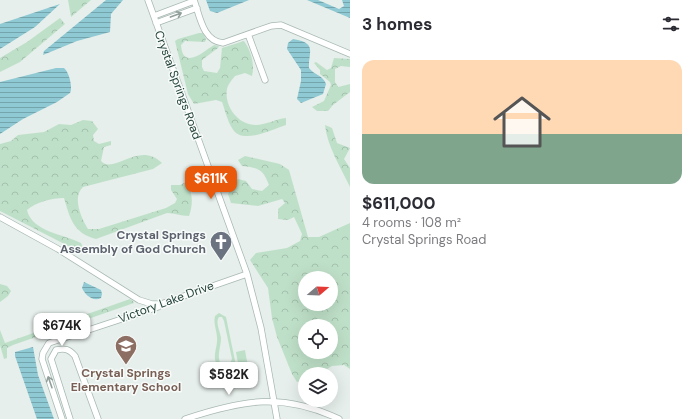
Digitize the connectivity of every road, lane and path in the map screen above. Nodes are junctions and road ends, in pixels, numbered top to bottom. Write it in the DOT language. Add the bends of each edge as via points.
graph roads {
  1 [pos="148,0"];
  2 [pos="194,1"];
  3 [pos="197,8"];
  4 [pos="154,16"];
  5 [pos="156,23"];
  6 [pos="248,34"];
  7 [pos="350,54"];
  8 [pos="265,80"];
  9 [pos="0,217"];
  10 [pos="247,274"];
  11 [pos="161,304"];
  12 [pos="273,401"];
  13 [pos="62,419"];
  14 [pos="70,419"];
  15 [pos="98,419"];
  16 [pos="186,419"];
  17 [pos="277,419"];
  18 [pos="339,419"];
  1 -- 4 [label="street, Crystal Springs Road"];
  2 -- 3 [label="street"];
  2 -- 4 [label="street"];
  5 -- 3 [label="street, one-way"];
  3 -- 6 [label="street" via="207,36 212,41 223,43"];
  4 -- 5 [label="street, Crystal Springs Road"];
  5 -- 10 [label="street, Crystal Springs Road"];
  6 -- 7 [label="street" via="281,25"];
  6 -- 8 [label="street"];
  9 -- 11 [label="street" via="58,249 139,300"];
  10 -- 11 [label="street, Victory Lake Drive"];
  10 -- 12 [label="street, Crystal Springs Road"];
  13 -- 11 [label="street, Victory Lake Drive, one-way" via="42,359 46,345 53,340 72,336"];
  12 -- 16 [label="street" via="233,404"];
  12 -- 17 [label="street, Crystal Springs Road"];
  12 -- 18 [label="street" via="303,405"];
  14 -- 15 [label="street" via="50,359 56,350 63,348 75,356"];
}
